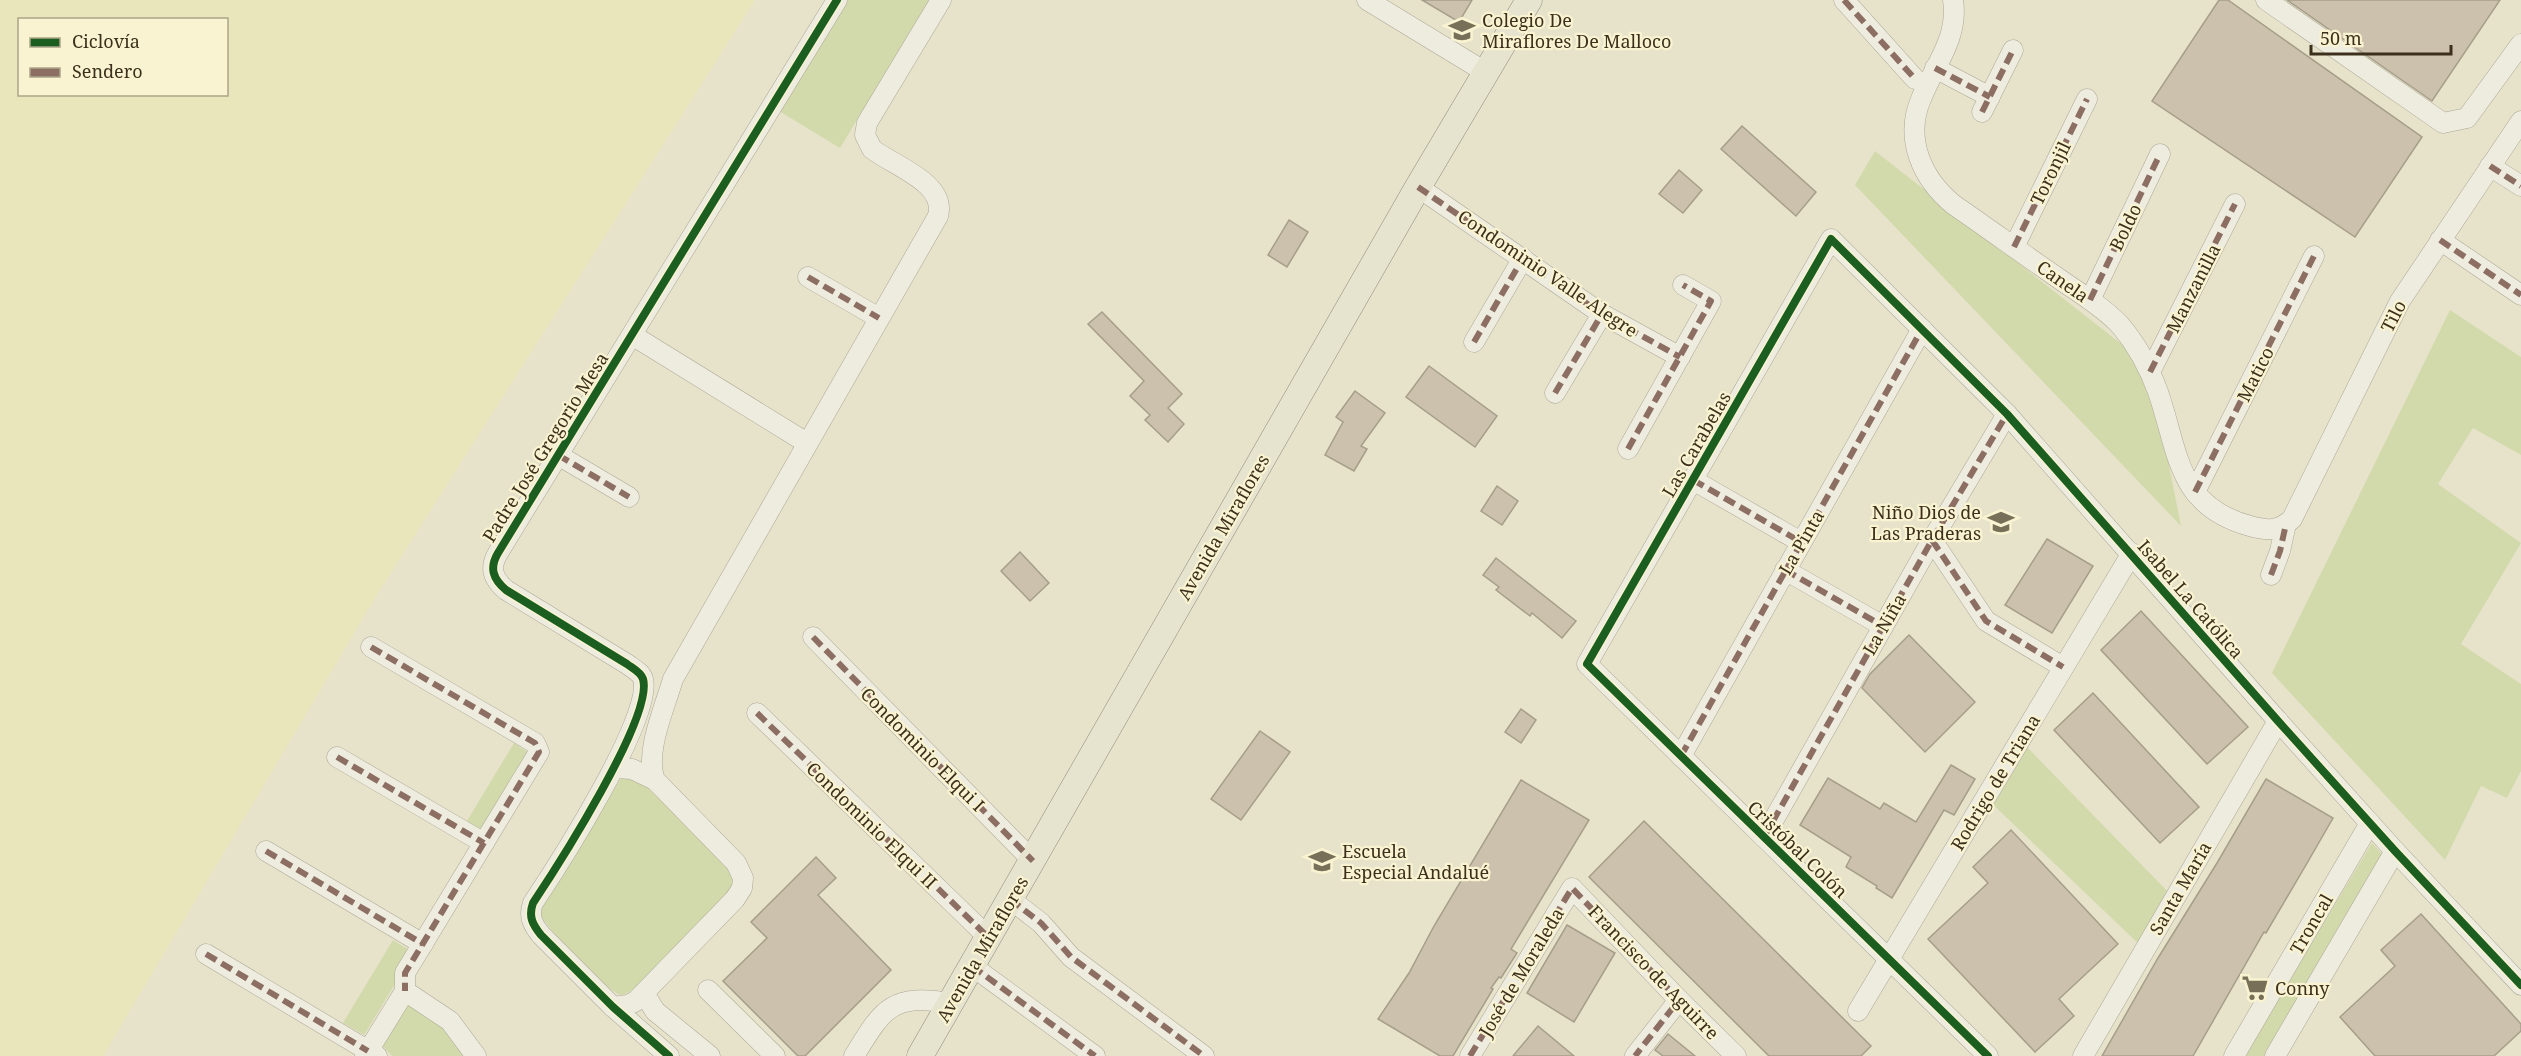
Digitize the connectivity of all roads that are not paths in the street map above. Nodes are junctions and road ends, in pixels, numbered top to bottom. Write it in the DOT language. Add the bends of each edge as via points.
graph roads {
  1 [pos="837,0"];
  2 [pos="941,0"];
  3 [pos="1367,0"];
  4 [pos="1529,0"];
  5 [pos="1844,0"];
  6 [pos="1953,0"];
  7 [pos="2266,0"];
  8 [pos="2521,44"];
  9 [pos="2013,50"];
  10 [pos="1935,68"];
  11 [pos="1487,74"];
  12 [pos="1915,79"];
  13 [pos="2087,99"];
  14 [pos="2521,121"];
  15 [pos="2160,154"];
  16 [pos="2490,166"];
  17 [pos="2521,186"];
  18 [pos="1418,187"];
  19 [pos="2235,204"];
  20 [pos="1831,239"];
  21 [pos="2440,240"];
  22 [pos="2014,247"];
  23 [pos="2314,256"];
  24 [pos="1522,258"];
  25 [pos="808,276"];
  26 [pos="1683,285"];
  27 [pos="2521,295"];
  28 [pos="2090,300"];
  29 [pos="1602,314"];
  30 [pos="879,318"];
  31 [pos="1922,330"];
  32 [pos="632,335"];
  33 [pos="1474,342"];
  34 [pos="1680,357"];
  35 [pos="2150,372"];
  36 [pos="1555,393"];
  37 [pos="2007,414"];
  38 [pos="807,443"];
  39 [pos="1628,449"];
  40 [pos="558,455"];
  41 [pos="1692,480"];
  42 [pos="2195,492"];
  43 [pos="629,498"];
  44 [pos="2286,525"];
  45 [pos="1932,540"];
  46 [pos="1801,542"];
  47 [pos="2132,553"];
  48 [pos="1785,570"];
  49 [pos="2271,575"];
  50 [pos="1883,626"];
  51 [pos="813,637"];
  52 [pos="371,647"];
  53 [pos="1587,664"];
  54 [pos="2063,668"];
  55 [pos="673,680"];
  56 [pos="644,683"];
  57 [pos="757,713"];
  58 [pos="2278,721"];
  59 [pos="1681,756"];
  60 [pos="337,757"];
  61 [pos="615,768"];
  62 [pos="656,780"];
  63 [pos="2370,823"];
  64 [pos="1764,837"];
  65 [pos="484,843"];
  66 [pos="267,851"];
  67 [pos="2396,852"];
  68 [pos="1033,861"];
  69 [pos="1572,888"];
  70 [pos="1010,899"];
  71 [pos="988,938"];
  72 [pos="423,944"];
  73 [pos="206,954"];
  74 [pos="1889,960"];
  75 [pos="972,966"];
  76 [pos="2521,985"];
  77 [pos="708,990"];
  78 [pos="405,991"];
  79 [pos="644,993"];
  80 [pos="1679,1000"];
  81 [pos="951,1003"];
  82 [pos="613,1006"];
  83 [pos="1858,1011"];
  84 [pos="370,1054"];
  85 [pos="476,1056"];
  86 [pos="669,1056"];
  87 [pos="710,1056"];
  88 [pos="775,1056"];
  89 [pos="854,1056"];
  90 [pos="920,1056"];
  91 [pos="1095,1056"];
  92 [pos="1204,1056"];
  93 [pos="1470,1056"];
  94 [pos="1635,1056"];
  95 [pos="1736,1056"];
  96 [pos="1988,1056"];
  97 [pos="2083,1056"];
  98 [pos="2234,1056"];
  99 [pos="2275,1056"];
  1 -- 32 [label="street, Padre José Gregorio Mesa"];
  2 -- 30 [label="street" via="866,127 866,139 872,149 930,186 941,207 931,232"];
  3 -- 11 [label="street"];
  4 -- 11 [label="main road, Avenida Miraflores"];
  5 -- 12 [label="street"];
  6 -- 10 [label="street, Canela" via="1951,34"];
  7 -- 8 [label="street" via="2443,123 2467,118"];
  9 -- 10 [label="street" via="1986,104"];
  10 -- 22 [label="street, Canela" via="1920,100 1914,127 1923,168 1945,198"];
  11 -- 18 [label="main road, Avenida Miraflores"];
  13 -- 22 [label="street, Toronjil"];
  14 -- 16 [label="street, Tilo"];
  15 -- 28 [label="street, Boldo"];
  16 -- 17 [label="street"];
  16 -- 21 [label="street, Tilo"];
  18 -- 24 [label="street, Condominio Valle Alegre"];
  18 -- 68 [label="main road, Avenida Miraflores"];
  19 -- 35 [label="street, Manzanilla"];
  20 -- 31 [label="street, Isabel La Católica"];
  20 -- 41 [label="street, Las Carabelas"];
  21 -- 27 [label="street"];
  21 -- 44 [label="street, Tilo" via="2400,301"];
  22 -- 28 [label="street, Canela"];
  23 -- 42 [label="street, Matico"];
  24 -- 29 [label="street, Condominio Valle Alegre"];
  24 -- 33 [label="street"];
  25 -- 30 [label="street"];
  26 -- 34 [label="street" via="1712,301"];
  28 -- 35 [label="street, Canela" via="2127,333"];
  29 -- 34 [label="street, Condominio Valle Alegre"];
  29 -- 36 [label="street"];
  30 -- 38 [label="street"];
  31 -- 37 [label="street, Isabel La Católica"];
  31 -- 46 [label="street, La Pinta"];
  32 -- 38 [label="street"];
  32 -- 40 [label="street, Padre José Gregorio Mesa"];
  34 -- 39 [label="street"];
  35 -- 42 [label="street, Canela" via="2176,459"];
  37 -- 45 [label="street, La Niña"];
  37 -- 47 [label="street, Isabel La Católica"];
  38 -- 55 [label="street"];
  40 -- 43 [label="street"];
  40 -- 56 [label="street, Padre José Gregorio Mesa" via="495,557 493,574 512,594 640,673"];
  41 -- 46 [label="street"];
  41 -- 53 [label="street, Las Carabelas"];
  42 -- 44 [label="street, Canela" via="2221,514 2248,526 2270,530"];
  44 -- 49 [label="street, Tilo"];
  45 -- 50 [label="street, La Niña"];
  45 -- 54 [label="street" via="1986,621"];
  46 -- 48 [label="street, La Pinta"];
  47 -- 54 [label="street, Rodrigo de Triana"];
  47 -- 58 [label="street, Isabel La Católica"];
  48 -- 50 [label="street"];
  48 -- 59 [label="street, La Pinta"];
  50 -- 64 [label="street, La Niña"];
  51 -- 68 [label="street, Condominio Elqui I"];
  52 -- 65 [label="street" via="535,743 539,753"];
  53 -- 59 [label="street, Cristóbal Colón"];
  54 -- 74 [label="street, Rodrigo de Triana"];
  55 -- 56 [label="street"];
  55 -- 62 [label="street" via="651,760"];
  56 -- 61 [label="street" via="635,721"];
  57 -- 71 [label="street, Condominio Elqui II"];
  58 -- 63 [label="street, Isabel La Católica"];
  58 -- 97 [label="street, Santa María"];
  59 -- 64 [label="street, Cristóbal Colón"];
  60 -- 65 [label="street"];
  61 -- 62 [label="street" via="632,769"];
  61 -- 82 [label="street" via="533,903 531,915 541,935"];
  62 -- 79 [label="street" via="736,863 743,883 735,899"];
  63 -- 67 [label="street, Isabel La Católica"];
  63 -- 98 [label="street, Troncal"];
  64 -- 74 [label="street, Cristóbal Colón"];
  65 -- 72 [label="street"];
  66 -- 72 [label="street"];
  67 -- 76 [label="street, Isabel La Católica"];
  67 -- 99 [label="street, Troncal"];
  68 -- 70 [label="main road, Avenida Miraflores"];
  69 -- 80 [label="street, Francisco de Aguirre"];
  69 -- 93 [label="street, José de Moraleda"];
  70 -- 71 [label="main road, Avenida Miraflores"];
  70 -- 92 [label="street" via="1041,922 1071,957"];
  71 -- 75 [label="main road, Avenida Miraflores"];
  72 -- 78 [label="street" via="405,974"];
  73 -- 84 [label="street"];
  74 -- 83 [label="street, Rodrigo de Triana"];
  74 -- 96 [label="street, Cristóbal Colón"];
  75 -- 81 [label="main road, Avenida Miraflores"];
  75 -- 91 [label="street"];
  77 -- 88 [label="street"];
  78 -- 84 [label="street"];
  78 -- 85 [label="street" via="450,1021"];
  79 -- 82 [label="street" via="628,1005"];
  79 -- 87 [label="street" via="655,1011"];
  80 -- 94 [label="street"];
  80 -- 95 [label="street, Francisco de Aguirre"];
  81 -- 89 [label="street" via="926,999 887,1009"];
  81 -- 90 [label="main road, Avenida Miraflores"];
  82 -- 86 [label="street"];
}
